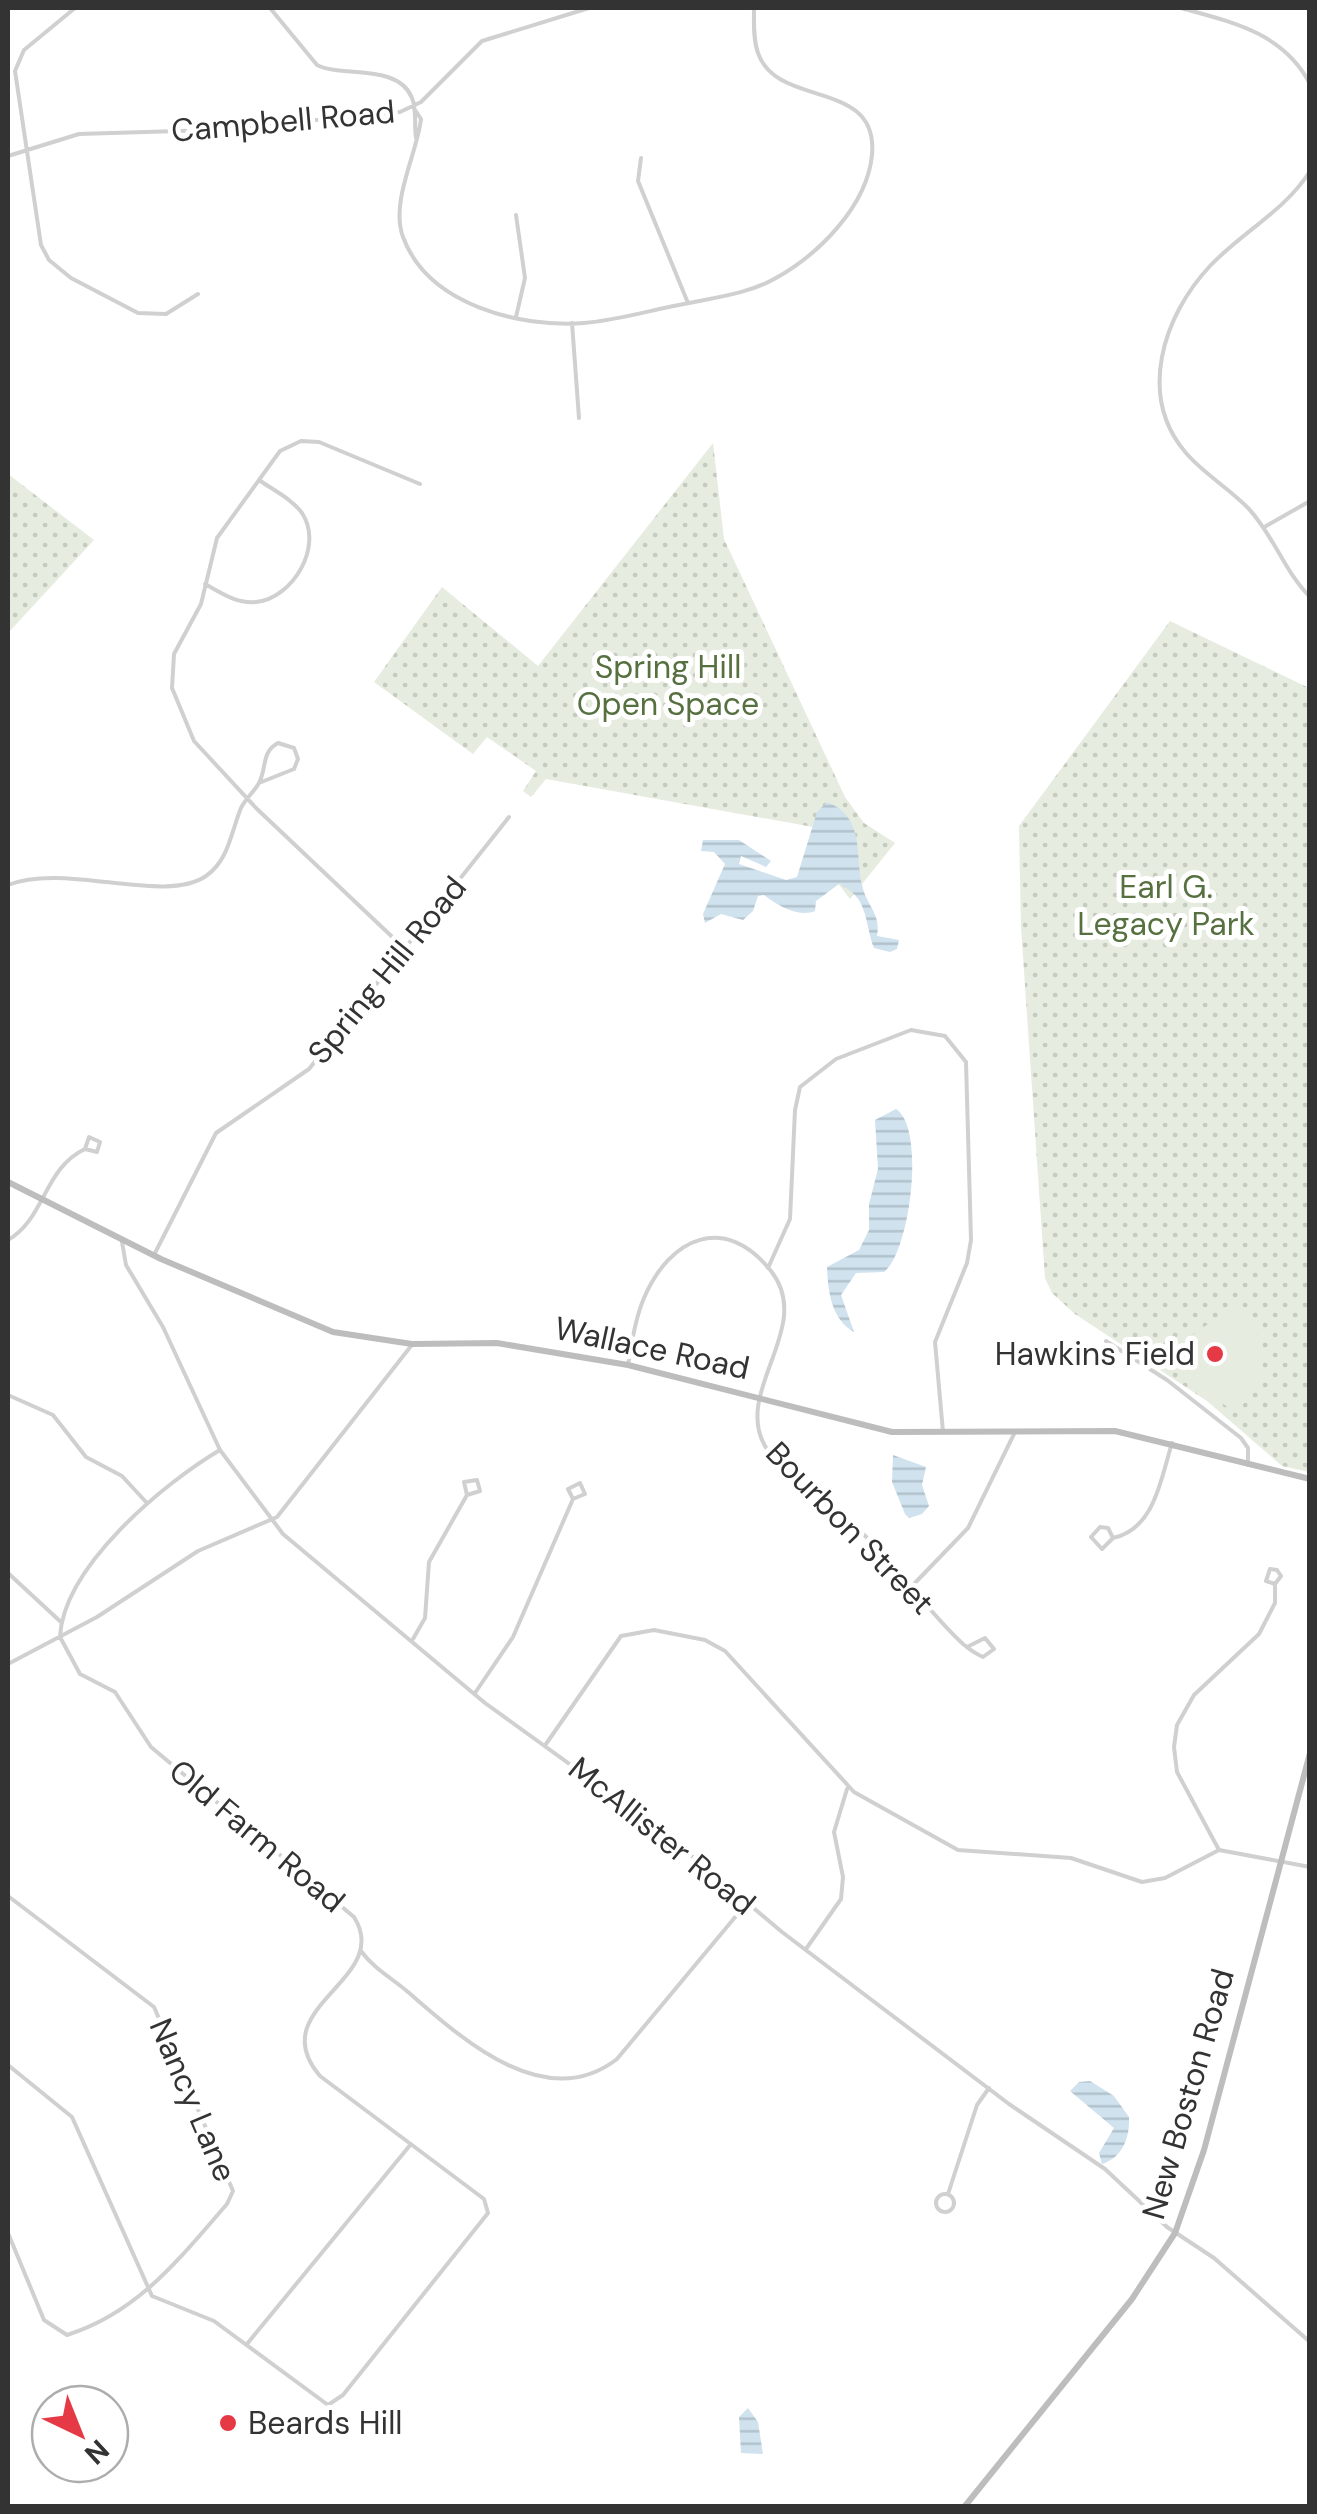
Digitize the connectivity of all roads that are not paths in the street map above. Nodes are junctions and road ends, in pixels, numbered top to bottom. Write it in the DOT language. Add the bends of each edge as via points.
graph roads {
  1 [pos="75,8"];
  2 [pos="270,8"];
  3 [pos="589,8"];
  4 [pos="754,8"];
  5 [pos="1181,8"];
  6 [pos="574,10"];
  7 [pos="1310,84"];
  8 [pos="413,107"];
  9 [pos="28,152"];
  10 [pos="8,156"];
  11 [pos="641,158"];
  12 [pos="1310,172"];
  13 [pos="516,215"];
  14 [pos="198,294"];
  15 [pos="688,303"];
  16 [pos="516,317"];
  17 [pos="572,324"];
  18 [pos="580,418"];
  19 [pos="258,480"];
  20 [pos="420,484"];
  21 [pos="1310,501"];
  22 [pos="1264,527"];
  23 [pos="205,584"];
  24 [pos="1310,597"];
  25 [pos="259,783"];
  26 [pos="247,798"];
  27 [pos="509,817"];
  28 [pos="8,885"];
  29 [pos="405,949"];
  30 [pos="85,1149"];
  31 [pos="8,1182"];
  32 [pos="40,1200"];
  33 [pos="8,1240"];
  34 [pos="122,1240"];
  35 [pos="154,1256"];
  36 [pos="768,1268"];
  37 [pos="1106,1340"];
  38 [pos="412,1344"];
  39 [pos="628,1365"];
  40 [pos="8,1394"];
  41 [pos="760,1397"];
  42 [pos="1015,1429"];
  43 [pos="944,1432"];
  44 [pos="1172,1444"];
  45 [pos="220,1450"];
  46 [pos="1248,1465"];
  47 [pos="1310,1480"];
  48 [pos="467,1495"];
  49 [pos="573,1500"];
  50 [pos="147,1503"];
  51 [pos="270,1521"];
  52 [pos="1114,1538"];
  53 [pos="8,1573"];
  54 [pos="1276,1584"];
  55 [pos="912,1586"];
  56 [pos="62,1623"];
  57 [pos="60,1636"];
  58 [pos="413,1639"];
  59 [pos="967,1648"];
  60 [pos="8,1664"];
  61 [pos="475,1693"];
  62 [pos="546,1744"];
  63 [pos="1310,1753"];
  64 [pos="848,1787"];
  65 [pos="1219,1850"];
  66 [pos="1280,1860"];
  67 [pos="1310,1867"];
  68 [pos="8,1896"];
  69 [pos="746,1904"];
  70 [pos="806,1949"];
  71 [pos="361,1951"];
  72 [pos="8,2066"];
  73 [pos="989,2088"];
  74 [pos="412,2144"];
  75 [pos="948,2194"];
  76 [pos="1175,2232"];
  77 [pos="8,2233"];
  78 [pos="148,2291"];
  79 [pos="1310,2342"];
  80 [pos="247,2344"];
  81 [pos="964,2506"];
  1 -- 9 [label="street" via="18,60"];
  2 -- 8 [label="street" via="317,65 389,79 409,94"];
  3 -- 6 [label="street, Campbell Road"];
  4 -- 15 [label="street" via="762,62 783,82 857,111 872,142 870,164 842,221 792,268 747,290"];
  5 -- 7 [label="street" via="1258,32 1287,53"];
  6 -- 8 [label="street, Campbell Road" via="482,41"];
  8 -- 9 [label="street, Campbell Road" via="212,130 79,134"];
  8 -- 16 [label="street" via="421,119 399,216 408,249 456,297"];
  9 -- 10 [label="street, Campbell Road"];
  9 -- 14 [label="street" via="42,245 57,268 150,316"];
  11 -- 15 [label="street" via="638,181"];
  12 -- 22 [label="street" via="1196,283 1160,362 1161,403 1174,436"];
  13 -- 16 [label="street" via="525,278"];
  15 -- 17 [label="street"];
  16 -- 17 [label="street"];
  17 -- 18 [label="street"];
  19 -- 20 [label="street" via="280,451 307,441"];
  19 -- 23 [label="street" via="217,538"];
  19 -- 23 [label="street" via="304,516 306,560 280,591 260,601 238,600"];
  21 -- 22 [label="street"];
  22 -- 24 [label="street"];
  23 -- 26 [label="street" via="174,654 172,688 194,741"];
  25 -- 25 [label="street" via="272,745 294,748 294,769"];
  25 -- 26 [label="street"];
  26 -- 28 [label="street" via="220,862 194,882 46,876"];
  26 -- 29 [label="street"];
  27 -- 29 [label="street, Spring Hill Road"];
  29 -- 35 [label="street, Spring Hill Road" via="307,1071 216,1134"];
  30 -- 32 [label="street" via="61,1164"];
  31 -- 32 [label="street, Wallace Road"];
  32 -- 33 [label="street"];
  32 -- 34 [label="street, Wallace Road"];
  34 -- 35 [label="street, Wallace Road"];
  34 -- 45 [label="street, McAllister Road" via="126,1265 163,1326"];
  35 -- 38 [label="street, Wallace Road" via="322,1329"];
  36 -- 39 [label="street" via="719,1236 687,1246 646,1294"];
  36 -- 41 [label="street" via="782,1296 784,1320"];
  36 -- 43 [label="street" via="790,1219 795,1110 807,1078 900,1033 934,1032 954,1042 968,1073 971,1240 934,1342"];
  37 -- 46 [label="street" via="1240,1438"];
  38 -- 39 [label="street, Wallace Road" via="498,1343"];
  38 -- 51 [label="street"];
  39 -- 41 [label="street, Wallace Road"];
  40 -- 50 [label="street" via="53,1415 86,1457 122,1476"];
  41 -- 43 [label="street, Wallace Road" via="875,1430"];
  41 -- 55 [label="street, Bourbon Street" via="766,1448"];
  42 -- 43 [label="street, Wallace Road"];
  42 -- 44 [label="street, Wallace Road" via="1115,1430"];
  42 -- 55 [label="street" via="968,1528"];
  44 -- 46 [label="street, Wallace Road"];
  44 -- 52 [label="street" via="1144,1520"];
  45 -- 50 [label="street"];
  45 -- 51 [label="street, McAllister Road"];
  46 -- 47 [label="street, Wallace Road"];
  48 -- 58 [label="street" via="430,1562 425,1618"];
  49 -- 61 [label="street" via="514,1637"];
  50 -- 56 [label="street" via="90,1565"];
  51 -- 57 [label="street" via="198,1551"];
  51 -- 58 [label="street, McAllister Road"];
  52 -- 52 [label="street" via="1104,1527 1091,1538 1102,1549"];
  53 -- 56 [label="street"];
  54 -- 65 [label="street" via="1266,1624 1194,1695 1175,1736 1177,1772"];
  55 -- 59 [label="street, Bourbon Street"];
  56 -- 57 [label="street"];
  57 -- 60 [label="street"];
  57 -- 71 [label="street, Old Farm Road" via="78,1671 119,1696 151,1748 349,1911 360,1929"];
  58 -- 61 [label="street, McAllister Road"];
  59 -- 59 [label="street, Bourbon Street" via="983,1657 994,1649 984,1638"];
  61 -- 62 [label="street, McAllister Road"];
  62 -- 64 [label="street" via="612,1644 631,1631 654,1630 725,1651"];
  62 -- 69 [label="street, McAllister Road"];
  63 -- 66 [label="street, New Boston Road"];
  64 -- 65 [label="street" via="958,1850 1072,1858 1131,1881 1165,1878"];
  64 -- 70 [label="street" via="834,1832 842,1899"];
  65 -- 66 [label="street"];
  66 -- 67 [label="street"];
  66 -- 76 [label="street, New Boston Road" via="1200,2164"];
  68 -- 78 [label="street, Nancy Lane" via="154,2007 231,2180 233,2196"];
  69 -- 70 [label="street, McAllister Road"];
  69 -- 71 [label="street" via="618,2059 576,2077 487,2058"];
  70 -- 73 [label="street, McAllister Road"];
  71 -- 74 [label="street, Old Farm Road" via="308,2024 306,2054 320,2076"];
  72 -- 78 [label="street" via="72,2118"];
  73 -- 75 [label="street"];
  73 -- 76 [label="street, McAllister Road" via="1105,2169"];
  74 -- 80 [label="street"];
  74 -- 80 [label="street, Old Farm Road" via="489,2209 332,2404"];
  76 -- 79 [label="street, McAllister Road"];
  76 -- 81 [label="street, New Boston Road" via="1132,2299"];
  77 -- 78 [label="street" via="44,2320 67,2335 108,2320"];
  78 -- 80 [label="street"];
}
